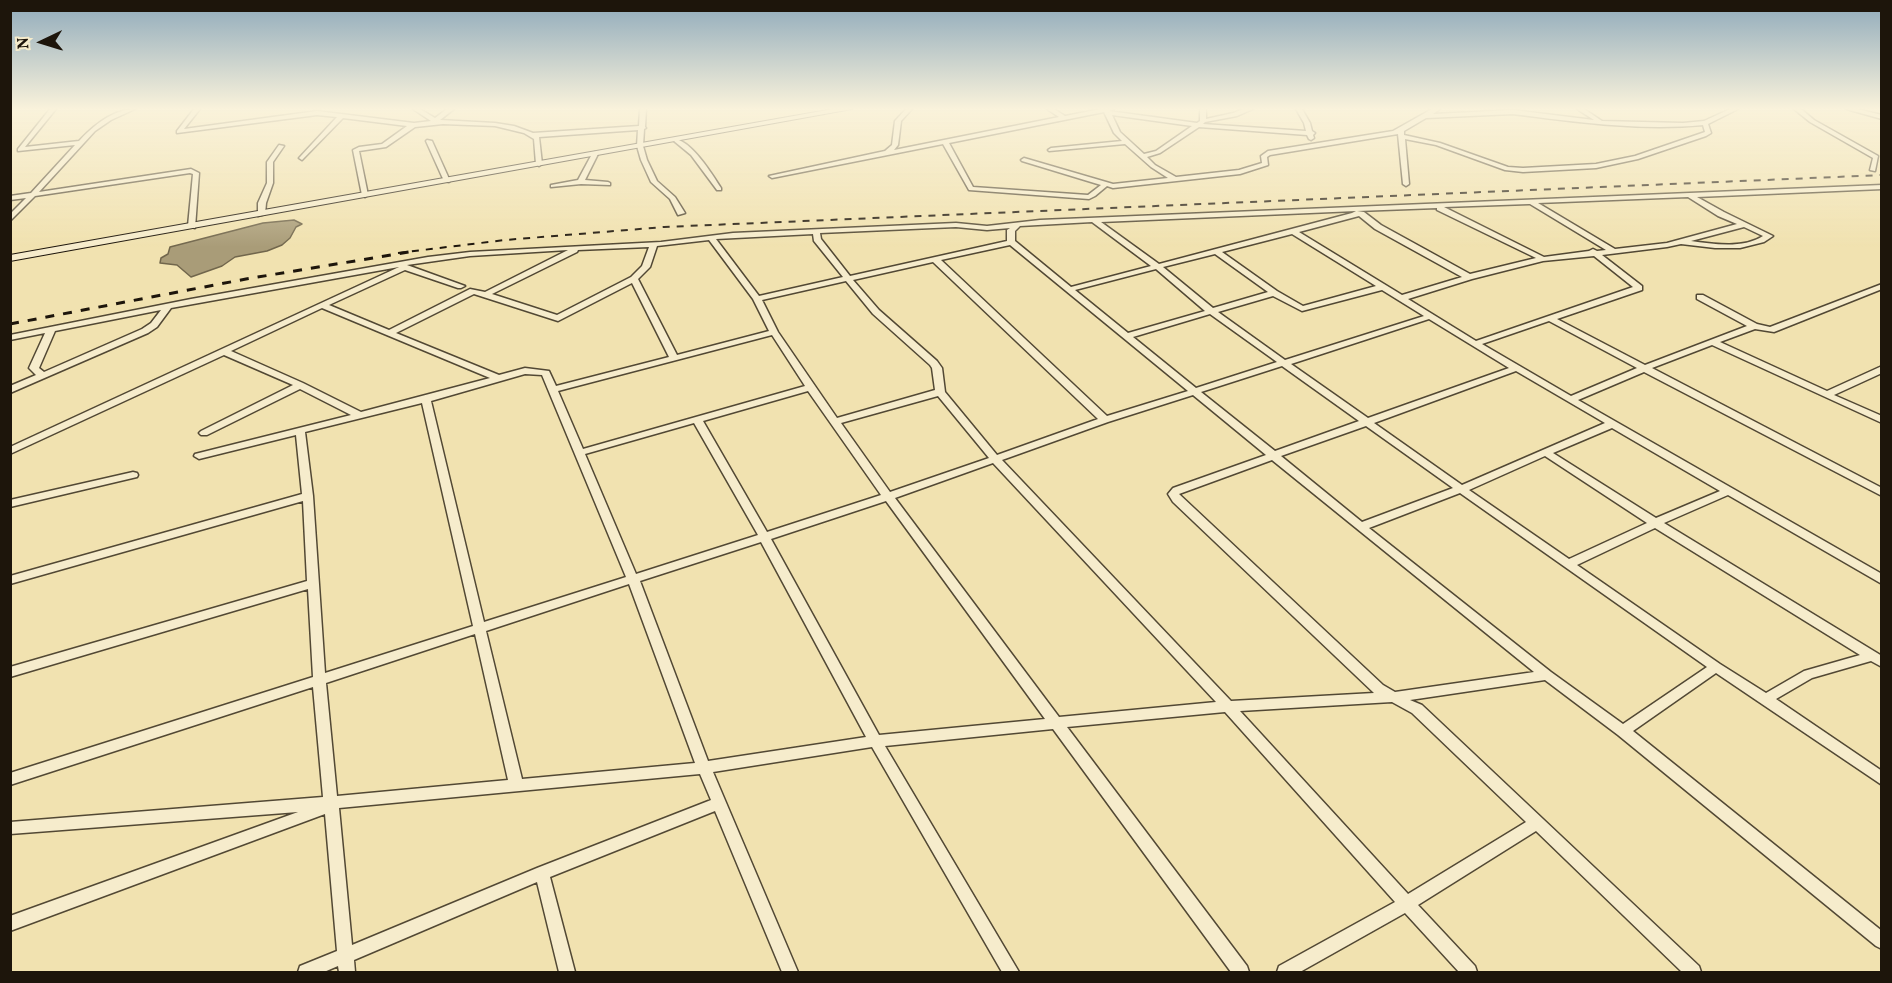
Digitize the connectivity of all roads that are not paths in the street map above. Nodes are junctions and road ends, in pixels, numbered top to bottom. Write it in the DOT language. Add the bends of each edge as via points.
graph roads {
  1 [pos="595,154"];
  2 [pos="69,155"];
  3 [pos="275,155"];
  4 [pos="305,155"];
  5 [pos="357,155"];
  6 [pos="435,155"];
  7 [pos="538,155"];
  8 [pos="590,155"];
  9 [pos="643,155"];
  10 [pos="694,155"];
  11 [pos="878,155"];
  12 [pos="952,155"];
  13 [pos="1148,155"];
  14 [pos="1265,155"];
  15 [pos="1403,155"];
  16 [pos="1468,155"];
  17 [pos="1645,155"];
  18 [pos="1872,155"];
  19 [pos="1143,156"];
  20 [pos="302,158"];
  21 [pos="1024,160"];
  22 [pos="539,164"];
  23 [pos="1873,170"];
  24 [pos="772,176"];
  25 [pos="1174,179"];
  26 [pos="447,181"];
  27 [pos="581,182"];
  28 [pos="608,184"];
  29 [pos="1406,184"];
  30 [pos="1104,185"];
  31 [pos="552,186"];
  32 [pos="1871,187"];
  33 [pos="1881,187"];
  34 [pos="719,189"];
  35 [pos="1881,193"];
  36 [pos="34,194"];
  37 [pos="1688,194"];
  38 [pos="365,195"];
  39 [pos="10,198"];
  40 [pos="1532,203"];
  41 [pos="1437,207"];
  42 [pos="681,213"];
  43 [pos="1358,213"];
  44 [pos="261,214"];
  45 [pos="10,219"];
  46 [pos="1094,220"];
  47 [pos="1743,225"];
  48 [pos="192,226"];
  49 [pos="1017,226"];
  50 [pos="816,231"];
  51 [pos="1293,231"];
  52 [pos="711,238"];
  53 [pos="1680,241"];
  54 [pos="1011,242"];
  55 [pos="654,244"];
  56 [pos="583,247"];
  57 [pos="1612,250"];
  58 [pos="1216,251"];
  59 [pos="1593,251"];
  60 [pos="10,258"];
  61 [pos="935,259"];
  62 [pos="1543,259"];
  63 [pos="421,261"];
  64 [pos="1156,266"];
  65 [pos="405,267"];
  66 [pos="848,277"];
  67 [pos="1469,277"];
  68 [pos="634,279"];
  69 [pos="461,286"];
  70 [pos="1881,286"];
  71 [pos="1383,287"];
  72 [pos="1071,289"];
  73 [pos="1275,293"];
  74 [pos="487,294"];
  75 [pos="1700,297"];
  76 [pos="1401,298"];
  77 [pos="757,299"];
  78 [pos="168,306"];
  79 [pos="321,306"];
  80 [pos="1212,312"];
  81 [pos="1431,316"];
  82 [pos="1551,319"];
  83 [pos="1754,326"];
  84 [pos="51,330"];
  85 [pos="774,332"];
  86 [pos="389,333"];
  87 [pos="1128,336"];
  88 [pos="10,338"];
  89 [pos="1714,343"];
  90 [pos="1475,344"];
  91 [pos="222,351"];
  92 [pos="674,358"];
  93 [pos="1285,363"];
  94 [pos="1517,368"];
  95 [pos="1645,368"];
  96 [pos="1881,369"];
  97 [pos="44,376"];
  98 [pos="500,378"];
  99 [pos="300,385"];
  100 [pos="810,387"];
  101 [pos="10,390"];
  102 [pos="552,390"];
  103 [pos="940,392"];
  104 [pos="1195,392"];
  105 [pos="1828,394"];
  106 [pos="426,399"];
  107 [pos="1572,399"];
  108 [pos="361,416"];
  109 [pos="697,419"];
  110 [pos="1105,420"];
  111 [pos="1881,420"];
  112 [pos="834,422"];
  113 [pos="1368,422"];
  114 [pos="1614,423"];
  115 [pos="300,431"];
  116 [pos="204,434"];
  117 [pos="10,451"];
  118 [pos="1545,452"];
  119 [pos="579,453"];
  120 [pos="1275,455"];
  121 [pos="199,456"];
  122 [pos="995,459"];
  123 [pos="133,475"];
  124 [pos="1461,489"];
  125 [pos="1729,491"];
  126 [pos="1881,493"];
  127 [pos="308,496"];
  128 [pos="888,497"];
  129 [pos="10,504"];
  130 [pos="1654,523"];
  131 [pos="1361,527"];
  132 [pos="764,536"];
  133 [pos="1569,564"];
  134 [pos="633,579"];
  135 [pos="10,580"];
  136 [pos="1881,580"];
  137 [pos="312,584"];
  138 [pos="480,627"];
  139 [pos="1877,659"];
  140 [pos="1716,667"];
  141 [pos="10,672"];
  142 [pos="1547,675"];
  143 [pos="319,678"];
  144 [pos="1393,697"];
  145 [pos="1766,699"];
  146 [pos="1228,706"];
  147 [pos="1056,724"];
  148 [pos="1623,731"];
  149 [pos="874,741"];
  150 [pos="704,768"];
  151 [pos="10,779"];
  152 [pos="1881,779"];
  153 [pos="516,784"];
  154 [pos="720,803"];
  155 [pos="331,804"];
  156 [pos="1535,824"];
  157 [pos="10,828"];
  158 [pos="542,873"];
  159 [pos="1406,904"];
  160 [pos="10,924"];
  161 [pos="1881,940"];
  162 [pos="346,956"];
  163 [pos="306,972"];
  164 [pos="348,972"];
  165 [pos="567,972"];
  166 [pos="790,972"];
  167 [pos="1011,972"];
  168 [pos="1241,972"];
  169 [pos="1285,972"];
  170 [pos="1469,972"];
  171 [pos="1694,972"];
  1 -- 27 [label="street"];
  2 -- 36 [label="street"];
  3 -- 44 [label="street" via="270,162 270,183"];
  4 -- 20 [label="street"];
  5 -- 38 [label="street"];
  6 -- 26 [label="street"];
  7 -- 22 [label="street"];
  8 -- 22 [label="street"];
  9 -- 42 [label="street" via="654,182 673,198"];
  10 -- 34 [label="street"];
  11 -- 24 [label="street"];
  12 -- 30 [label="street" via="971,189 1089,197"];
  13 -- 19 [label="street"];
  14 -- 25 [label="street" via="1266,164 1249,171"];
  15 -- 29 [label="street"];
  16 -- 17 [label="street" via="1507,169 1523,170 1596,166"];
  18 -- 23 [label="street" via="1876,157"];
  19 -- 25 [label="street"];
  21 -- 30 [label="street"];
  22 -- 26 [label="street"];
  25 -- 30 [label="street"];
  26 -- 38 [label="street"];
  27 -- 28 [label="street"];
  27 -- 31 [label="street"];
  32 -- 33 [label="street"];
  32 -- 35 [label="street"];
  32 -- 37 [label="street"];
  36 -- 39 [label="street"];
  36 -- 45 [label="street"];
  36 -- 48 [label="street" via="191,171 196,173"];
  37 -- 40 [label="street"];
  37 -- 47 [label="street"];
  38 -- 44 [label="street"];
  40 -- 41 [label="street"];
  40 -- 57 [label="street"];
  41 -- 43 [label="street"];
  41 -- 62 [label="street"];
  43 -- 46 [label="street"];
  43 -- 51 [label="street"];
  43 -- 67 [label="street"];
  44 -- 48 [label="street"];
  46 -- 49 [label="street"];
  46 -- 64 [label="street"];
  47 -- 53 [label="street"];
  47 -- 53 [label="street" via="1769,236 1763,241 1714,247"];
  48 -- 60 [label="street"];
  49 -- 50 [label="street"];
  49 -- 54 [label="street" via="1011,230"];
  50 -- 52 [label="street"];
  50 -- 66 [label="street" via="817,239"];
  51 -- 58 [label="street"];
  51 -- 71 [label="street"];
  52 -- 55 [label="street"];
  52 -- 77 [label="street"];
  53 -- 57 [label="street"];
  54 -- 61 [label="street"];
  54 -- 72 [label="street"];
  55 -- 56 [label="street"];
  55 -- 68 [label="street" via="646,267"];
  56 -- 63 [label="street"];
  56 -- 74 [label="street"];
  57 -- 59 [label="street"];
  58 -- 64 [label="street"];
  58 -- 73 [label="street"];
  59 -- 62 [label="street"];
  59 -- 82 [label="street" via="1640,288"];
  61 -- 66 [label="street"];
  61 -- 110 [label="street"];
  62 -- 67 [label="street"];
  63 -- 65 [label="street"];
  63 -- 78 [label="street"];
  64 -- 72 [label="street"];
  64 -- 80 [label="street"];
  65 -- 69 [label="street"];
  65 -- 79 [label="street"];
  66 -- 77 [label="street"];
  66 -- 103 [label="street" via="876,312 934,363"];
  67 -- 76 [label="street"];
  68 -- 74 [label="street" via="558,318"];
  68 -- 92 [label="street"];
  70 -- 83 [label="street" via="1774,329"];
  71 -- 73 [label="street" via="1304,309"];
  71 -- 76 [label="street"];
  72 -- 87 [label="street"];
  73 -- 80 [label="street"];
  74 -- 86 [label="street" via="466,293"];
  75 -- 83 [label="street"];
  76 -- 81 [label="street"];
  77 -- 85 [label="street"];
  78 -- 84 [label="street"];
  78 -- 97 [label="street" via="146,331"];
  79 -- 86 [label="street"];
  79 -- 91 [label="street"];
  80 -- 87 [label="street"];
  80 -- 93 [label="street"];
  81 -- 90 [label="street"];
  81 -- 93 [label="street"];
  82 -- 90 [label="street"];
  82 -- 95 [label="street"];
  83 -- 89 [label="street"];
  84 -- 88 [label="street"];
  84 -- 97 [label="street" via="34,368"];
  85 -- 92 [label="street"];
  85 -- 100 [label="street"];
  86 -- 98 [label="street"];
  87 -- 104 [label="street"];
  89 -- 95 [label="street"];
  89 -- 105 [label="street"];
  90 -- 94 [label="street"];
  91 -- 99 [label="street"];
  91 -- 117 [label="street"];
  92 -- 102 [label="street"];
  93 -- 104 [label="street"];
  93 -- 113 [label="street"];
  94 -- 107 [label="street"];
  94 -- 113 [label="street"];
  95 -- 107 [label="street"];
  95 -- 126 [label="street"];
  96 -- 105 [label="street"];
  97 -- 101 [label="street"];
  98 -- 102 [label="street" via="525,371 546,373"];
  98 -- 106 [label="street"];
  99 -- 108 [label="street"];
  99 -- 116 [label="street"];
  100 -- 109 [label="street"];
  100 -- 112 [label="street"];
  102 -- 119 [label="street"];
  103 -- 112 [label="street"];
  103 -- 122 [label="street"];
  104 -- 110 [label="street"];
  104 -- 120 [label="street"];
  105 -- 111 [label="street"];
  106 -- 108 [label="street"];
  106 -- 138 [label="street"];
  107 -- 114 [label="street"];
  108 -- 115 [label="street"];
  109 -- 119 [label="street"];
  109 -- 132 [label="street"];
  110 -- 122 [label="street"];
  112 -- 128 [label="street"];
  113 -- 120 [label="street"];
  113 -- 124 [label="street"];
  114 -- 118 [label="street"];
  114 -- 125 [label="street"];
  115 -- 121 [label="street"];
  115 -- 127 [label="street"];
  118 -- 124 [label="street"];
  118 -- 130 [label="street"];
  119 -- 134 [label="street"];
  120 -- 131 [label="street"];
  120 -- 144 [label="street" via="1177,490 1174,497 1378,689"];
  122 -- 128 [label="street"];
  122 -- 146 [label="street"];
  123 -- 129 [label="street"];
  124 -- 131 [label="street"];
  124 -- 133 [label="street"];
  125 -- 130 [label="street"];
  125 -- 136 [label="street"];
  127 -- 135 [label="street"];
  127 -- 137 [label="street"];
  128 -- 132 [label="street"];
  128 -- 147 [label="street"];
  130 -- 133 [label="street"];
  130 -- 139 [label="street"];
  131 -- 142 [label="street"];
  132 -- 134 [label="street"];
  132 -- 149 [label="street"];
  133 -- 140 [label="street"];
  134 -- 138 [label="street"];
  134 -- 150 [label="street"];
  137 -- 141 [label="street"];
  137 -- 143 [label="street"];
  138 -- 143 [label="street"];
  138 -- 153 [label="street"];
  139 -- 145 [label="street" via="1808,674"];
  140 -- 145 [label="street"];
  140 -- 148 [label="street"];
  142 -- 144 [label="street"];
  142 -- 148 [label="street"];
  143 -- 151 [label="street"];
  143 -- 155 [label="street"];
  144 -- 146 [label="street"];
  144 -- 156 [label="street" via="1414,706"];
  145 -- 152 [label="street"];
  146 -- 147 [label="street"];
  146 -- 159 [label="street"];
  147 -- 149 [label="street"];
  147 -- 168 [label="street"];
  148 -- 161 [label="street"];
  149 -- 150 [label="street"];
  149 -- 167 [label="street"];
  150 -- 153 [label="street"];
  150 -- 154 [label="street"];
  153 -- 155 [label="street"];
  154 -- 158 [label="street"];
  154 -- 166 [label="street"];
  155 -- 157 [label="street"];
  155 -- 160 [label="street"];
  155 -- 162 [label="street"];
  156 -- 159 [label="street"];
  156 -- 171 [label="street"];
  158 -- 162 [label="street"];
  158 -- 165 [label="street"];
  159 -- 169 [label="street"];
  159 -- 170 [label="street"];
  162 -- 163 [label="street"];
  162 -- 164 [label="street"];
}
